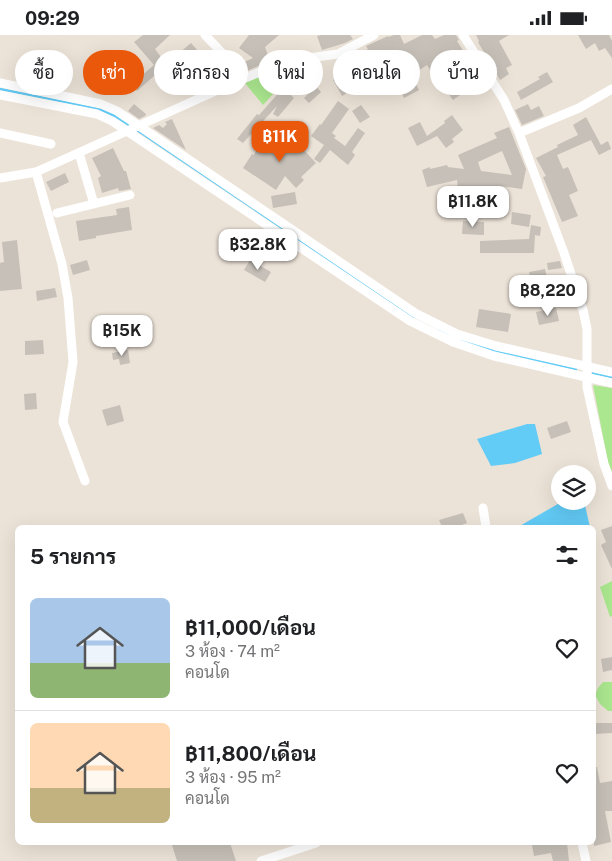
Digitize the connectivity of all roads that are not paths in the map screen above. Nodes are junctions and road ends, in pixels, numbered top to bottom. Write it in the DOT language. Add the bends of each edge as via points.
graph roads {
  1 [pos="205,35"];
  2 [pos="374,35"];
  3 [pos="463,35"];
  4 [pos="219,50"];
  5 [pos="248,77"];
  6 [pos="0,83"];
  7 [pos="612,89"];
  8 [pos="0,95"];
  9 [pos="207,95"];
  10 [pos="133,128"];
  11 [pos="0,133"];
  12 [pos="519,133"];
  13 [pos="51,144"];
  14 [pos="79,153"];
  15 [pos="36,172"];
  16 [pos="0,178"];
  17 [pos="130,195"];
  18 [pos="94,204"];
  19 [pos="57,213"];
  20 [pos="587,367"];
  21 [pos="612,372"];
  22 [pos="587,378"];
  23 [pos="612,383"];
  24 [pos="85,481"];
  25 [pos="612,486"];
  26 [pos="483,508"];
  27 [pos="486,525"];
  28 [pos="310,845"];
  29 [pos="582,845"];
  30 [pos="261,861"];
  31 [pos="586,861"];
  1 -- 4 [label="street"];
  2 -- 5 [label="street" via="338,54 287,61"];
  3 -- 12 [label="street" via="504,101"];
  6 -- 10 [label="street" via="101,103 117,111"];
  7 -- 12 [label="street" via="579,108"];
  8 -- 10 [label="street" via="97,114"];
  9 -- 10 [label="street"];
  10 -- 14 [label="street"];
  10 -- 20 [label="street" via="415,313 457,334"];
  10 -- 22 [label="street" via="410,321 453,342 494,356"];
  11 -- 13 [label="street"];
  12 -- 20 [label="street" via="583,310 587,329"];
  14 -- 15 [label="street"];
  14 -- 18 [label="street"];
  15 -- 16 [label="street"];
  15 -- 24 [label="street" via="62,264 68,298 73,362 63,422"];
  17 -- 18 [label="street"];
  18 -- 19 [label="street"];
  20 -- 21 [label="street"];
  20 -- 22 [label="street"];
  22 -- 23 [label="street"];
  22 -- 25 [label="street" via="604,464"];
  26 -- 27 [label="street"];
  28 -- 30 [label="street"];
  29 -- 31 [label="street"];
}
